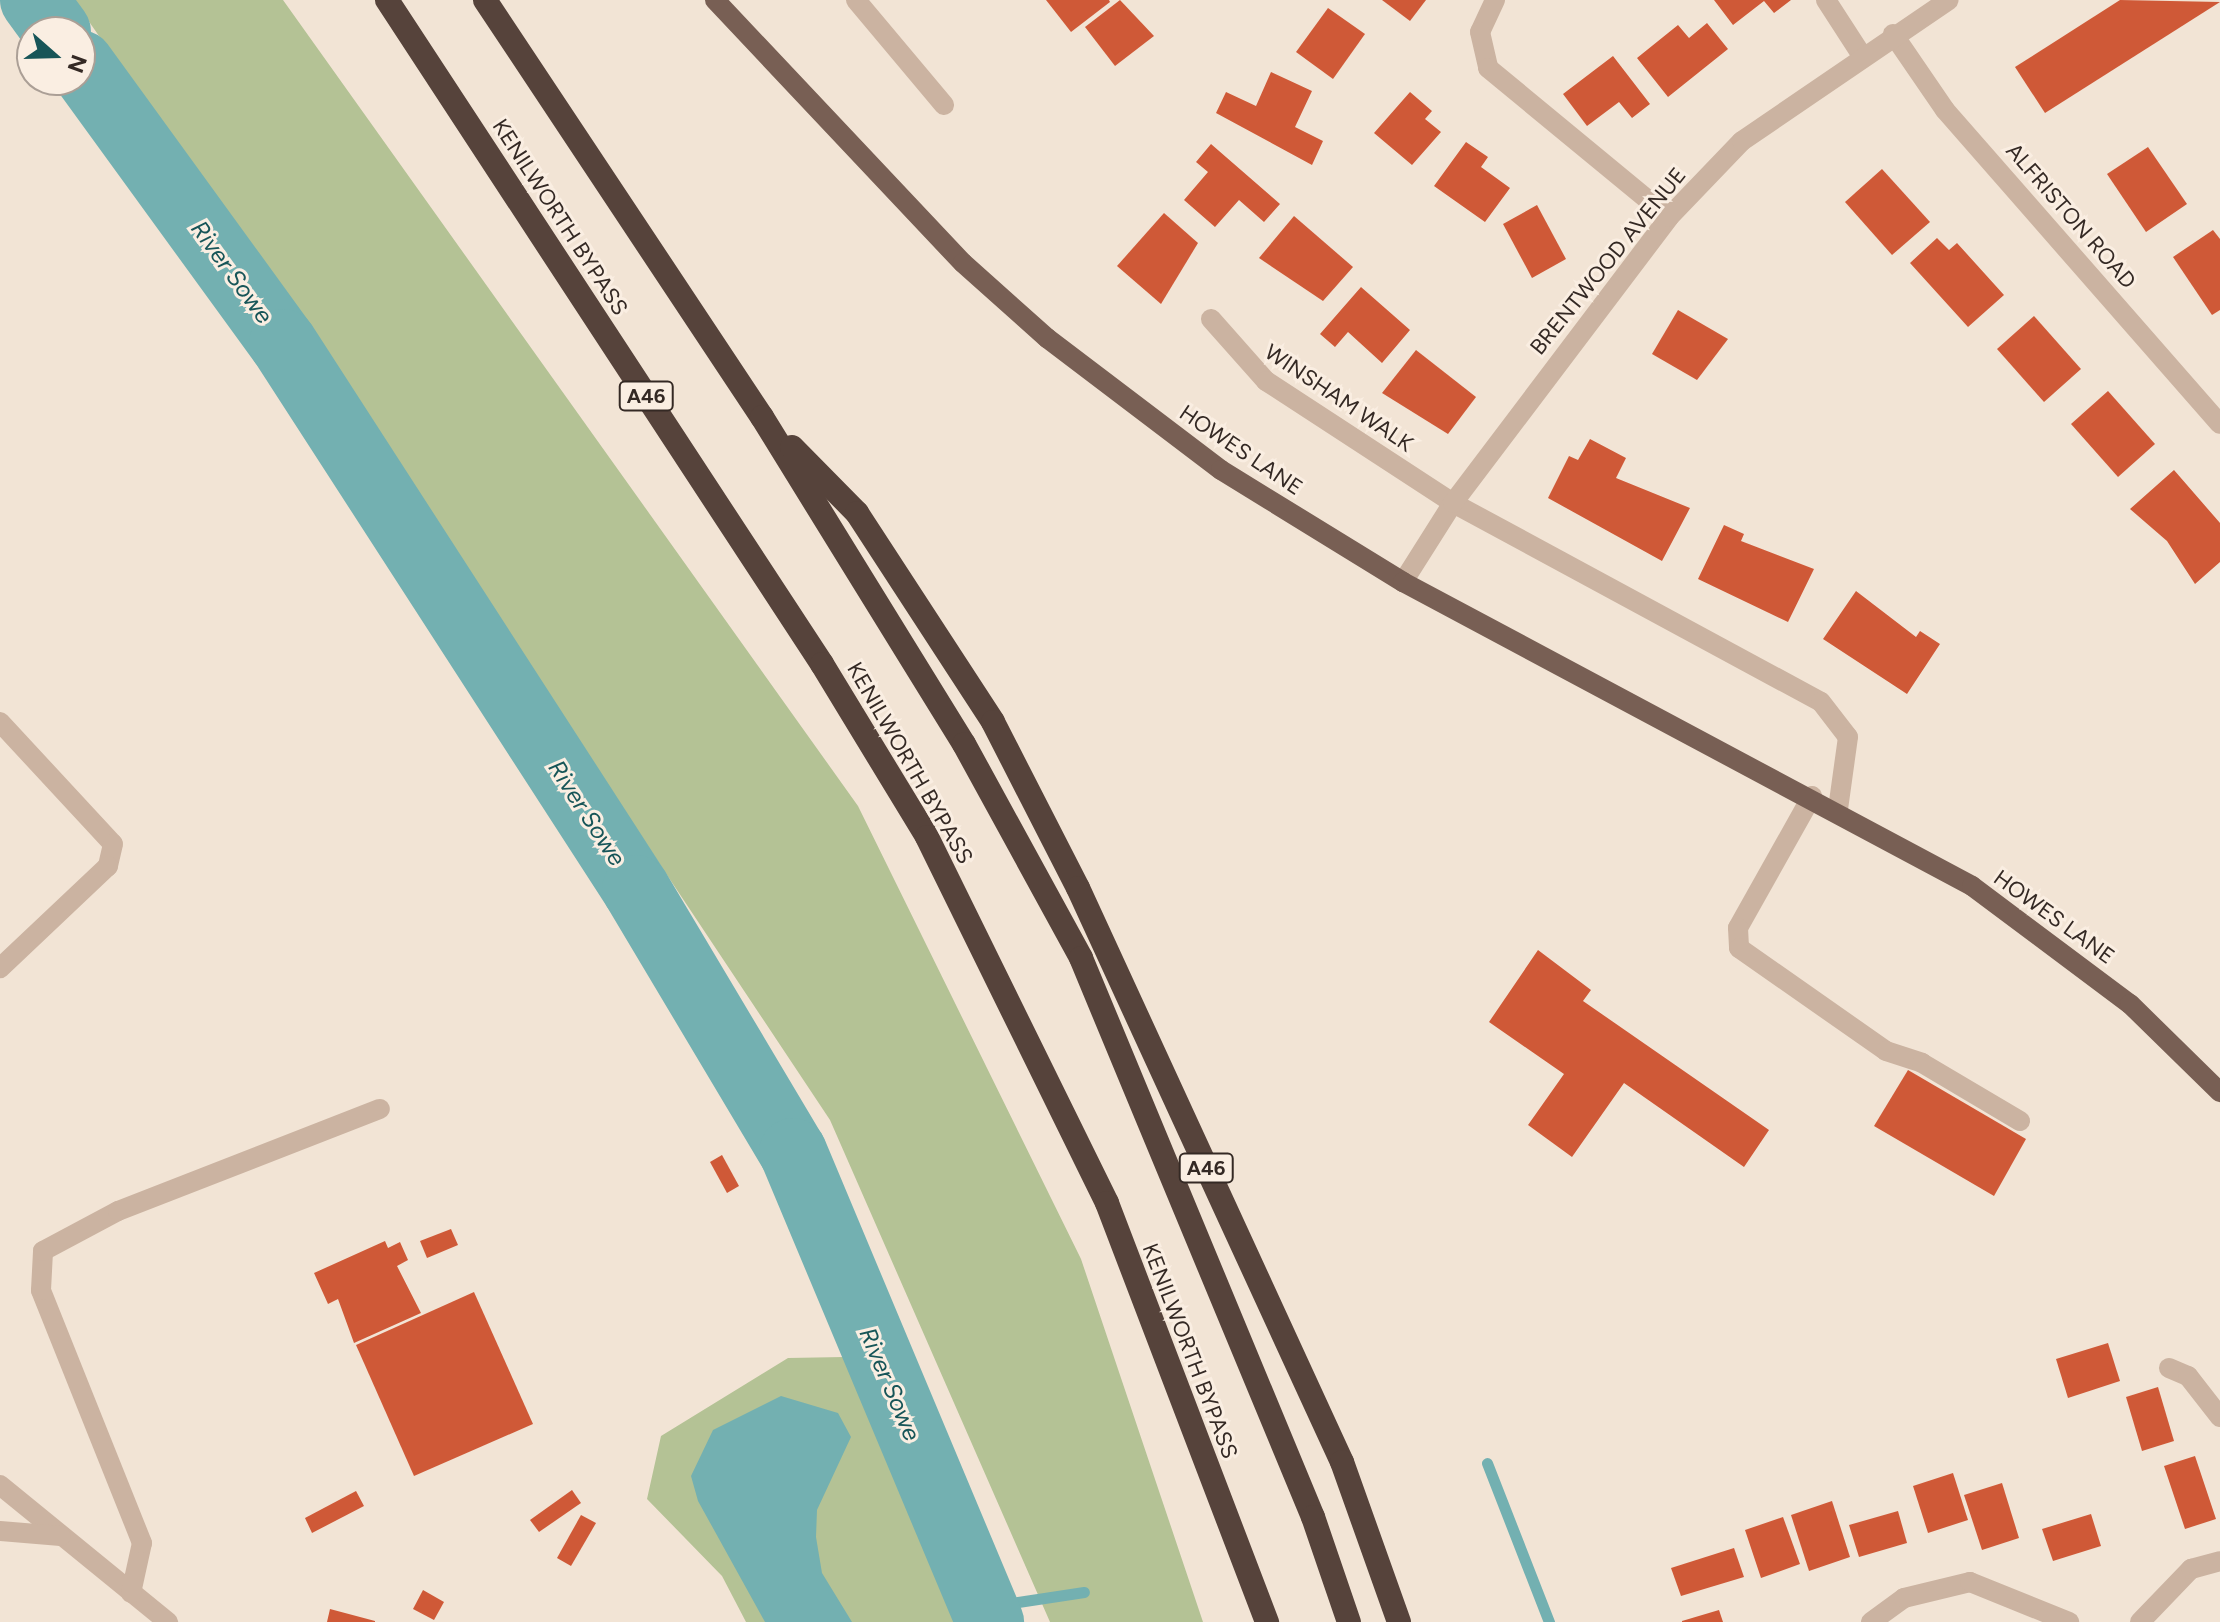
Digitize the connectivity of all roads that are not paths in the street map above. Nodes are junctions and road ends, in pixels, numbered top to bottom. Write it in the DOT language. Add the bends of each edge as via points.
graph roads {
  1 [pos="387,0"];
  2 [pos="485,0"];
  3 [pos="715,0"];
  4 [pos="856,0"];
  5 [pos="1495,0"];
  6 [pos="1826,0"];
  7 [pos="1949,0"];
  8 [pos="1893,34"];
  9 [pos="1861,54"];
  10 [pos="944,105"];
  11 [pos="1669,217"];
  12 [pos="1211,319"];
  13 [pos="762,417"];
  14 [pos="2220,424"];
  15 [pos="1453,503"];
  16 [pos="1403,582"];
  17 [pos="0,722"];
  18 [pos="1812,796"];
  19 [pos="1838,809"];
  20 [pos="0,968"];
  21 [pos="2220,1092"];
  22 [pos="380,1109"];
  23 [pos="2020,1121"];
  24 [pos="2169,1368"];
  25 [pos="2220,1417"];
  26 [pos="0,1485"];
  27 [pos="0,1531"];
  28 [pos="61,1536"];
  29 [pos="2220,1561"];
  30 [pos="131,1593"];
  31 [pos="1266,1621"];
  32 [pos="168,1622"];
  33 [pos="1349,1622"];
  34 [pos="1399,1622"];
  35 [pos="1871,1622"];
  36 [pos="2069,1622"];
  37 [pos="2140,1622"];
  1 -- 31 [label="highway, KENILWORTH BYPASS / A46" via="927,837 1107,1203"];
  2 -- 13 [label="highway, A46"];
  3 -- 16 [label="main road, HOWES LANE" via="877,177 1047,338 1221,470"];
  4 -- 10 [label="street"];
  5 -- 11 [label="street" via="1480,32 1488,68"];
  6 -- 9 [label="street"];
  7 -- 8 [label="street, BRENTWOOD AVENUE"];
  8 -- 9 [label="street, BRENTWOOD AVENUE"];
  8 -- 14 [label="street, ALFRISTON ROAD" via="1945,110"];
  9 -- 11 [label="street, BRENTWOOD AVENUE" via="1742,141"];
  11 -- 15 [label="street, BRENTWOOD AVENUE"];
  12 -- 15 [label="street, WINSHAM WALK" via="1266,381"];
  13 -- 33 [label="highway, A46" via="964,744 1081,958 1313,1517"];
  13 -- 34 [label="highway, A46" via="857,513 993,722 1078,888 1342,1462"];
  15 -- 16 [label="street, BRENTWOOD AVENUE"];
  15 -- 19 [label="street" via="1821,702 1848,737"];
  16 -- 18 [label="main road, HOWES LANE"];
  17 -- 20 [label="street" via="70,790 113,844 108,866"];
  18 -- 19 [label="main road, HOWES LANE"];
  18 -- 23 [label="street" via="1738,928 1739,948 1886,1051 1922,1063"];
  19 -- 21 [label="main road, HOWES LANE" via="1972,886 2054,945 2130,1004"];
  22 -- 30 [label="street" via="118,1211 43,1251 41,1290 142,1543"];
  24 -- 25 [label="street" via="2188,1376"];
  26 -- 28 [label="street"];
  27 -- 28 [label="street"];
  28 -- 30 [label="street"];
  29 -- 37 [label="street" via="2191,1569"];
  30 -- 32 [label="street"];
  35 -- 36 [label="street" via="1904,1598 1970,1582"];
}
